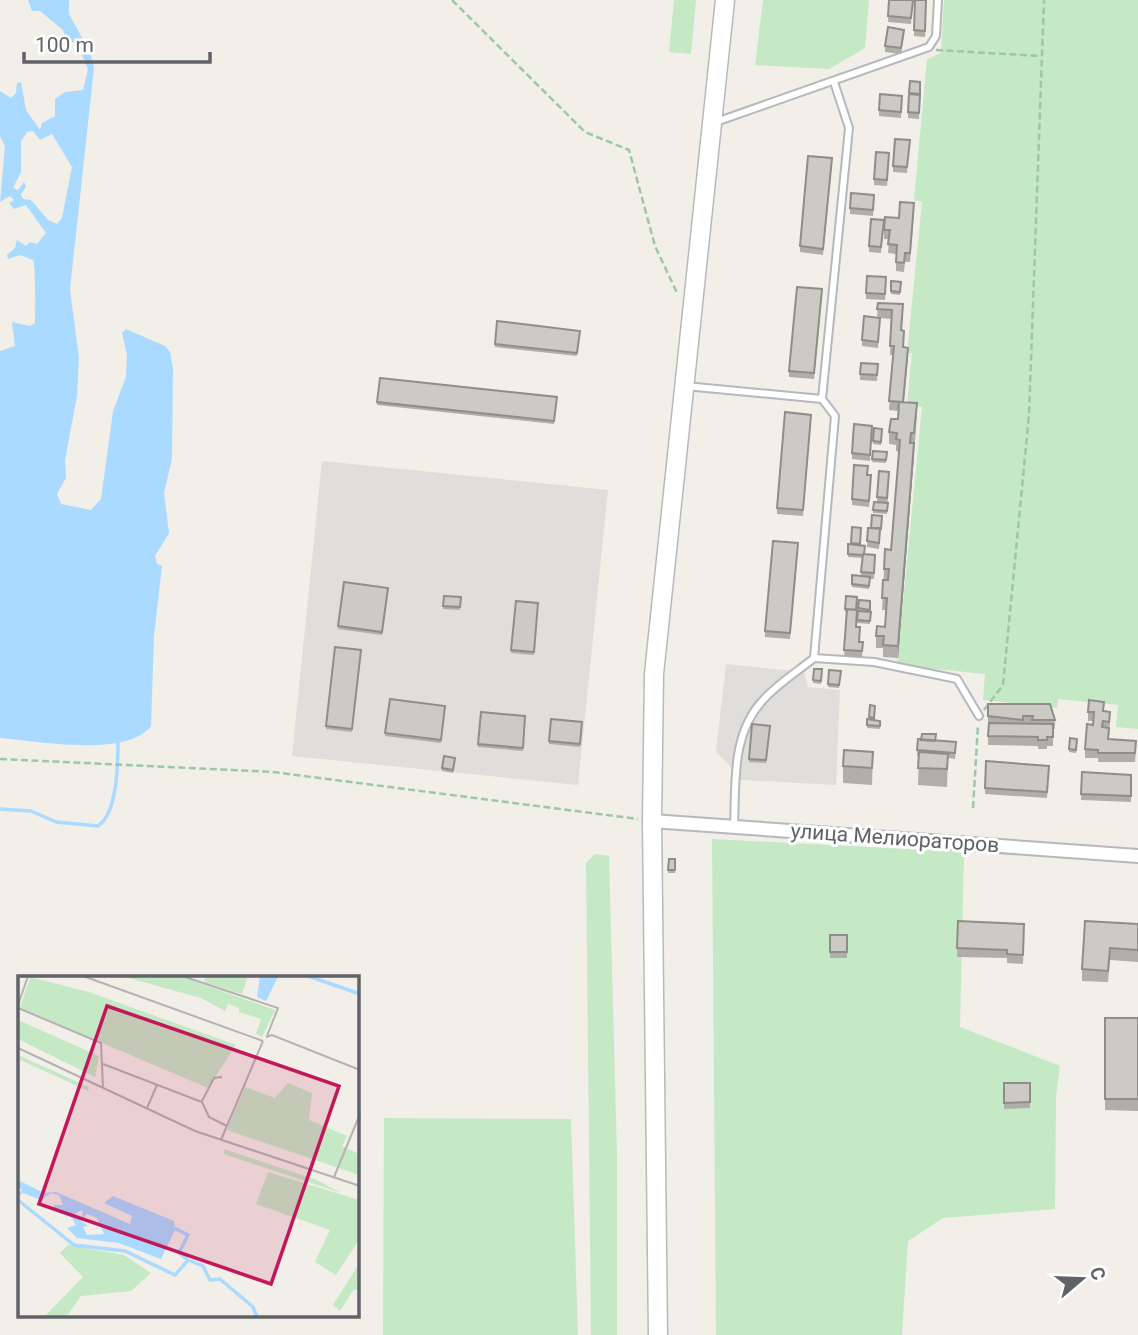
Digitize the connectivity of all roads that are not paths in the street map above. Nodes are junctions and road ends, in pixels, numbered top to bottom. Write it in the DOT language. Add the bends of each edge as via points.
graph roads {
  1 [pos="725,0"];
  2 [pos="939,0"];
  3 [pos="834,82"];
  4 [pos="711,124"];
  5 [pos="683,386"];
  6 [pos="822,399"];
  7 [pos="814,658"];
  8 [pos="979,716"];
  9 [pos="652,821"];
  10 [pos="734,826"];
  11 [pos="1138,856"];
  12 [pos="658,1335"];
  1 -- 4 [label="main road"];
  2 -- 3 [label="lane" via="936,36 929,47"];
  3 -- 4 [label="lane"];
  3 -- 6 [label="lane" via="849,128"];
  4 -- 5 [label="main road"];
  5 -- 6 [label="lane"];
  5 -- 9 [label="main road" via="654,674"];
  6 -- 7 [label="lane" via="835,416"];
  7 -- 8 [label="lane" via="874,662 957,679"];
  7 -- 10 [label="lane" via="764,698 748,720 739,745"];
  9 -- 10 [label="street, улица Мелиораторов"];
  9 -- 12 [label="main road"];
  10 -- 11 [label="street, улица Мелиораторов"];
}
